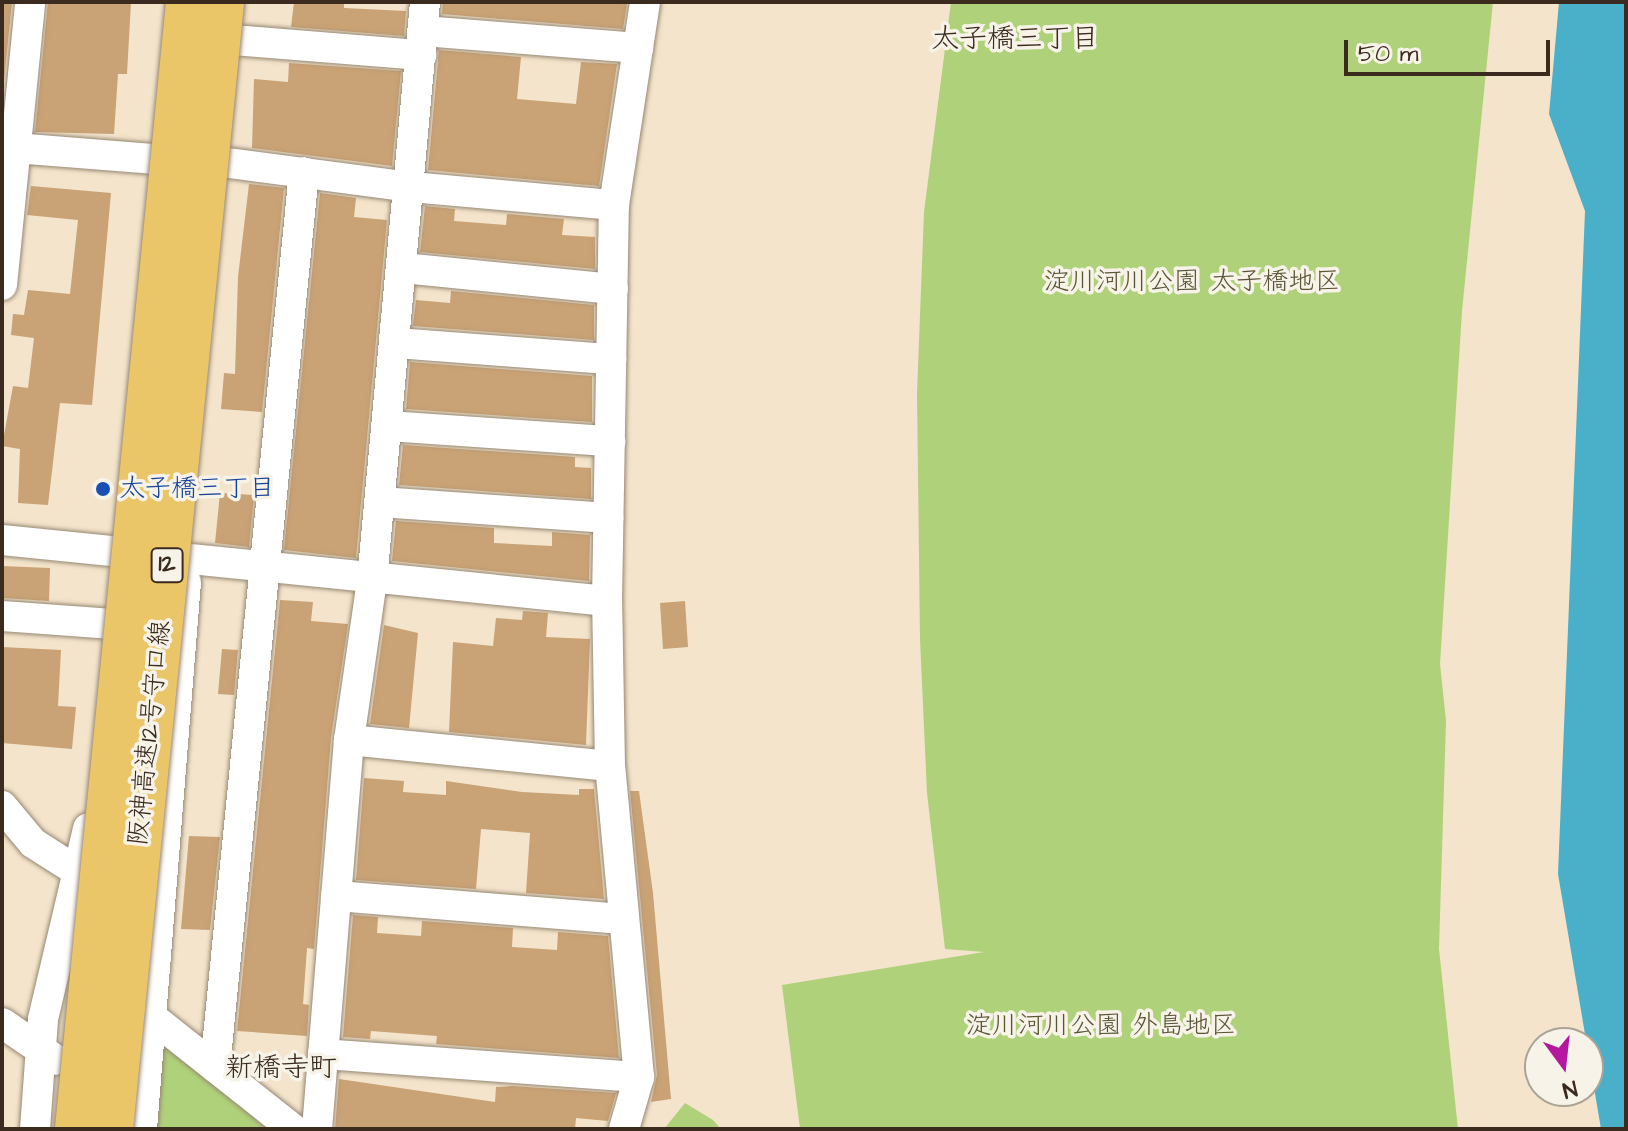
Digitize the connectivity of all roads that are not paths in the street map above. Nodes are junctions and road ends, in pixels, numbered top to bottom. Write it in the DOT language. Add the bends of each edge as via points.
graph roads {
  1 [pos="30,2"];
  2 [pos="170,2"];
  3 [pos="188,2"];
  4 [pos="237,2"];
  5 [pos="645,2"];
  6 [pos="228,21"];
  7 [pos="423,29"];
  8 [pos="638,48"];
  9 [pos="8,148"];
  10 [pos="153,159"];
  11 [pos="221,170"];
  12 [pos="304,172"];
  13 [pos="411,187"];
  14 [pos="614,205"];
  15 [pos="403,268"];
  16 [pos="2,285"];
  17 [pos="613,289"];
  18 [pos="396,343"];
  19 [pos="611,359"];
  20 [pos="388,426"];
  21 [pos="610,441"];
  22 [pos="380,502"];
  23 [pos="608,518"];
  24 [pos="2,540"];
  25 [pos="118,551"];
  26 [pos="188,561"];
  27 [pos="263,569"];
  28 [pos="372,581"];
  29 [pos="607,601"];
  30 [pos="2,616"];
  31 [pos="113,624"];
  32 [pos="349,740"];
  33 [pos="610,766"];
  34 [pos="2,806"];
  35 [pos="80,873"];
  36 [pos="336,896"];
  37 [pos="623,919"];
  38 [pos="153,1018"];
  39 [pos="2,1023"];
  40 [pos="43,1051"];
  41 [pos="323,1054"];
  42 [pos="215,1067"];
  43 [pos="639,1077"];
  44 [pos="132,1126"];
  45 [pos="35,1129"];
  46 [pos="77,1129"];
  47 [pos="293,1129"];
  48 [pos="317,1129"];
  49 [pos="624,1129"];
  1 -- 9 [label="street"];
  2 -- 10 [label="street"];
  3 -- 46 [label="highway, 阪神高速12号守口線, bridge"];
  4 -- 6 [label="street"];
  5 -- 8 [label="street"];
  6 -- 7 [label="street"];
  6 -- 11 [label="street"];
  6 -- 44 [label="highway, 阪神高速12号守口線 / 12, bridge"];
  7 -- 8 [label="street"];
  7 -- 13 [label="street"];
  8 -- 14 [label="street"];
  9 -- 10 [label="street"];
  9 -- 16 [label="street"];
  10 -- 11 [label="street"];
  10 -- 25 [label="street"];
  11 -- 12 [label="street"];
  11 -- 26 [label="street"];
  12 -- 13 [label="street"];
  12 -- 27 [label="street"];
  13 -- 14 [label="street"];
  13 -- 15 [label="street"];
  14 -- 17 [label="street"];
  15 -- 17 [label="street"];
  15 -- 18 [label="street"];
  17 -- 19 [label="street"];
  18 -- 19 [label="street"];
  18 -- 20 [label="street"];
  19 -- 21 [label="street"];
  20 -- 21 [label="street"];
  20 -- 22 [label="street"];
  21 -- 23 [label="street"];
  22 -- 23 [label="street"];
  22 -- 28 [label="street"];
  23 -- 29 [label="street"];
  24 -- 25 [label="street"];
  25 -- 26 [label="street"];
  25 -- 31 [label="street"];
  26 -- 27 [label="street"];
  26 -- 38 [label="street"];
  27 -- 28 [label="street"];
  27 -- 42 [label="street"];
  28 -- 29 [label="street"];
  28 -- 32 [label="street"];
  29 -- 33 [label="street"];
  30 -- 31 [label="street"];
  31 -- 35 [label="street" via="102,753"];
  32 -- 33 [label="street"];
  32 -- 36 [label="street"];
  33 -- 37 [label="street"];
  34 -- 35 [label="street" via="33,843"];
  35 -- 40 [label="street" via="43,1019"];
  36 -- 37 [label="street"];
  36 -- 41 [label="street"];
  37 -- 43 [label="street"];
  38 -- 42 [label="street"];
  38 -- 44 [label="street"];
  39 -- 40 [label="street"];
  40 -- 44 [label="street"];
  40 -- 45 [label="street"];
  41 -- 43 [label="street"];
  41 -- 48 [label="street"];
  42 -- 47 [label="street"];
  43 -- 49 [label="street"];
}
